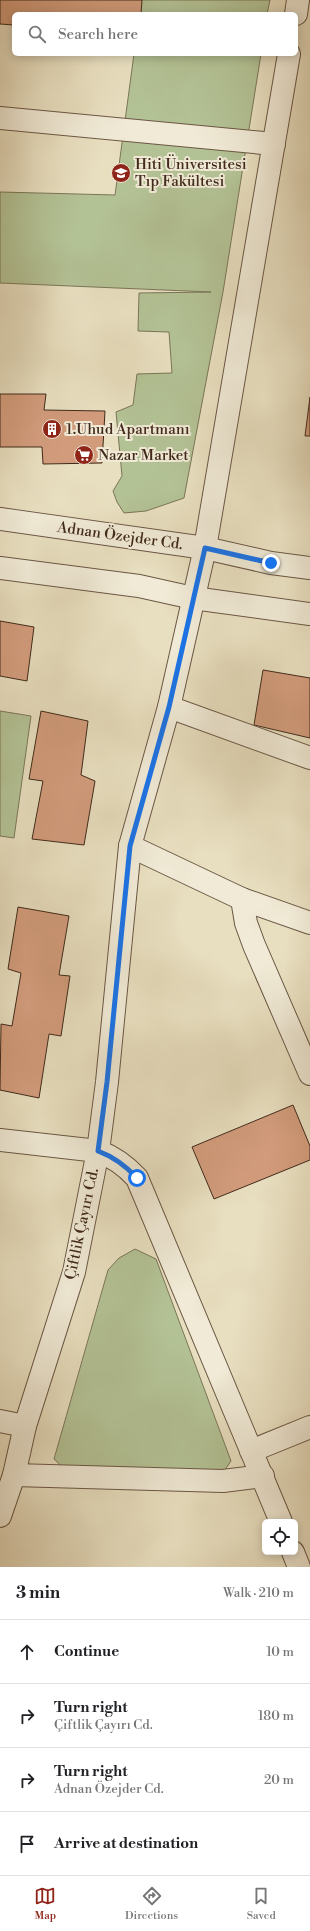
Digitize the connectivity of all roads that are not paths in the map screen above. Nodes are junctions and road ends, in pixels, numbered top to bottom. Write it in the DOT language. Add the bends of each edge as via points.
graph roads {
  1 [pos="298,0"];
  2 [pos="296,12"];
  3 [pos="289,56"];
  4 [pos="0,118"];
  5 [pos="274,144"];
  6 [pos="0,519"];
  7 [pos="205,548"];
  8 [pos="0,568"];
  9 [pos="310,568"];
  10 [pos="193,598"];
  11 [pos="310,614"];
  12 [pos="169,707"];
  13 [pos="310,758"];
  14 [pos="130,846"];
  15 [pos="242,899"];
  16 [pos="310,923"];
  17 [pos="310,1074"];
  18 [pos="0,1140"];
  19 [pos="98,1151"];
  20 [pos="0,1421"];
  21 [pos="25,1426"];
  22 [pos="310,1427"];
  23 [pos="251,1450"];
  24 [pos="14,1475"];
  25 [pos="263,1476"];
  26 [pos="1,1511"];
  27 [pos="280,1519"];
  28 [pos="294,1555"];
  29 [pos="299,1567"];
  1 -- 2 [label="street"];
  3 -- 5 [label="street, Çiftlik Çayırı Cd."];
  4 -- 5 [label="street"];
  5 -- 7 [label="street, Çiftlik Çayırı Cd."];
  6 -- 7 [label="street, Adnan Özejder Cd."];
  7 -- 9 [label="street, Adnan Özejder Cd." via="271,563"];
  7 -- 10 [label="street, Çiftlik Çayırı Cd."];
  8 -- 10 [label="street" via="139,586"];
  10 -- 11 [label="street"];
  10 -- 12 [label="street, Çiftlik Çayırı Cd."];
  12 -- 13 [label="street"];
  12 -- 14 [label="street, Çiftlik Çayırı Cd."];
  14 -- 15 [label="street"];
  14 -- 19 [label="street, Çiftlik Çayırı Cd."];
  15 -- 16 [label="street"];
  15 -- 17 [label="street" via="246,923 254,945"];
  18 -- 19 [label="street"];
  19 -- 21 [label="street, Çiftlik Çayırı Cd." via="74,1272"];
  19 -- 23 [label="street" via="113,1157 137,1178"];
  20 -- 21 [label="street"];
  21 -- 24 [label="street, Çiftlik Çayırı Cd."];
  22 -- 23 [label="street"];
  23 -- 25 [label="street"];
  24 -- 25 [label="street" via="223,1481"];
  24 -- 26 [label="street, Çiftlik Çayırı Cd."];
  25 -- 27 [label="street"];
  28 -- 29 [label="street"];
}
